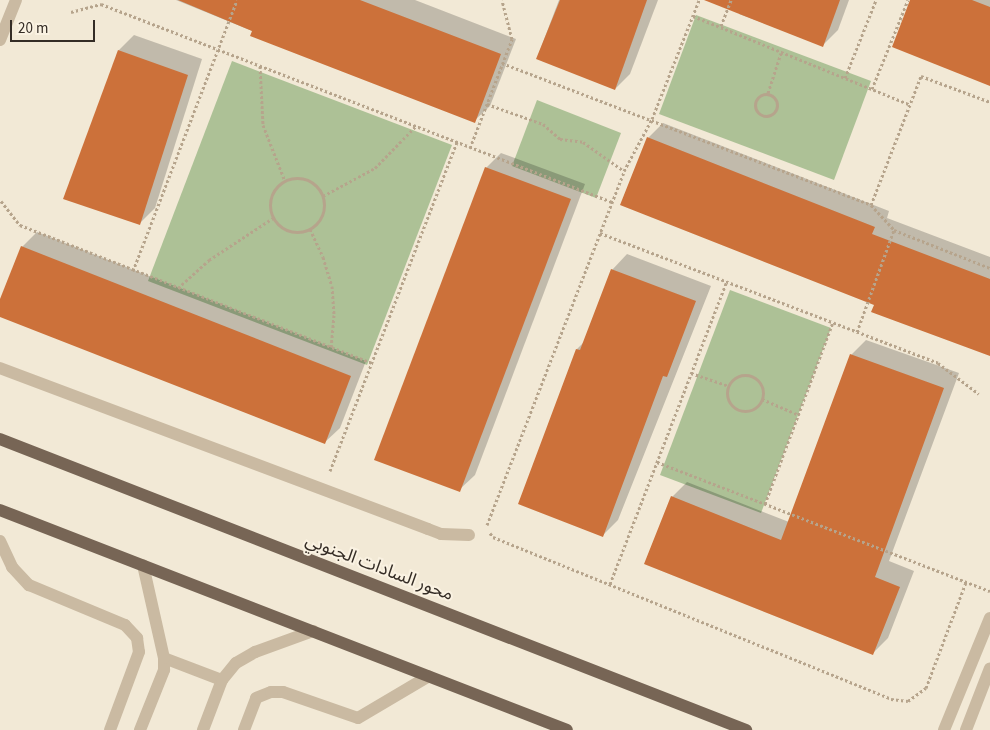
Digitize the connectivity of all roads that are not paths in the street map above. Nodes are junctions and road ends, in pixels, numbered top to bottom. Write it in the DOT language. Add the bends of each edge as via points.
graph roads {
  1 [pos="16,0"];
  2 [pos="0,40"];
  3 [pos="0,368"];
  4 [pos="0,439"];
  5 [pos="0,510"];
  6 [pos="469,535"];
  7 [pos="0,541"];
  8 [pos="143,565"];
  9 [pos="990,618"];
  10 [pos="313,631"];
  11 [pos="164,658"];
  12 [pos="990,668"];
  13 [pos="429,676"];
  14 [pos="222,680"];
  15 [pos="110,730"];
  16 [pos="140,730"];
  17 [pos="203,730"];
  18 [pos="244,730"];
  19 [pos="567,730"];
  20 [pos="746,730"];
  21 [pos="944,730"];
  22 [pos="966,730"];
  1 -- 2 [label="street"];
  3 -- 6 [label="street" via="441,534"];
  4 -- 20 [label="main road, محور السادات الجنوبي"];
  5 -- 8 [label="main road"];
  7 -- 15 [label="street" via="12,567 29,585 125,625 137,638 139,652"];
  8 -- 10 [label="main road"];
  8 -- 11 [label="street"];
  9 -- 21 [label="street"];
  10 -- 13 [label="main road"];
  10 -- 14 [label="street" via="245,657"];
  11 -- 14 [label="street"];
  11 -- 16 [label="street" via="164,670"];
  12 -- 22 [label="street"];
  13 -- 18 [label="street" via="358,718 283,692 270,692 256,698"];
  13 -- 19 [label="main road"];
  14 -- 17 [label="street"];
}
